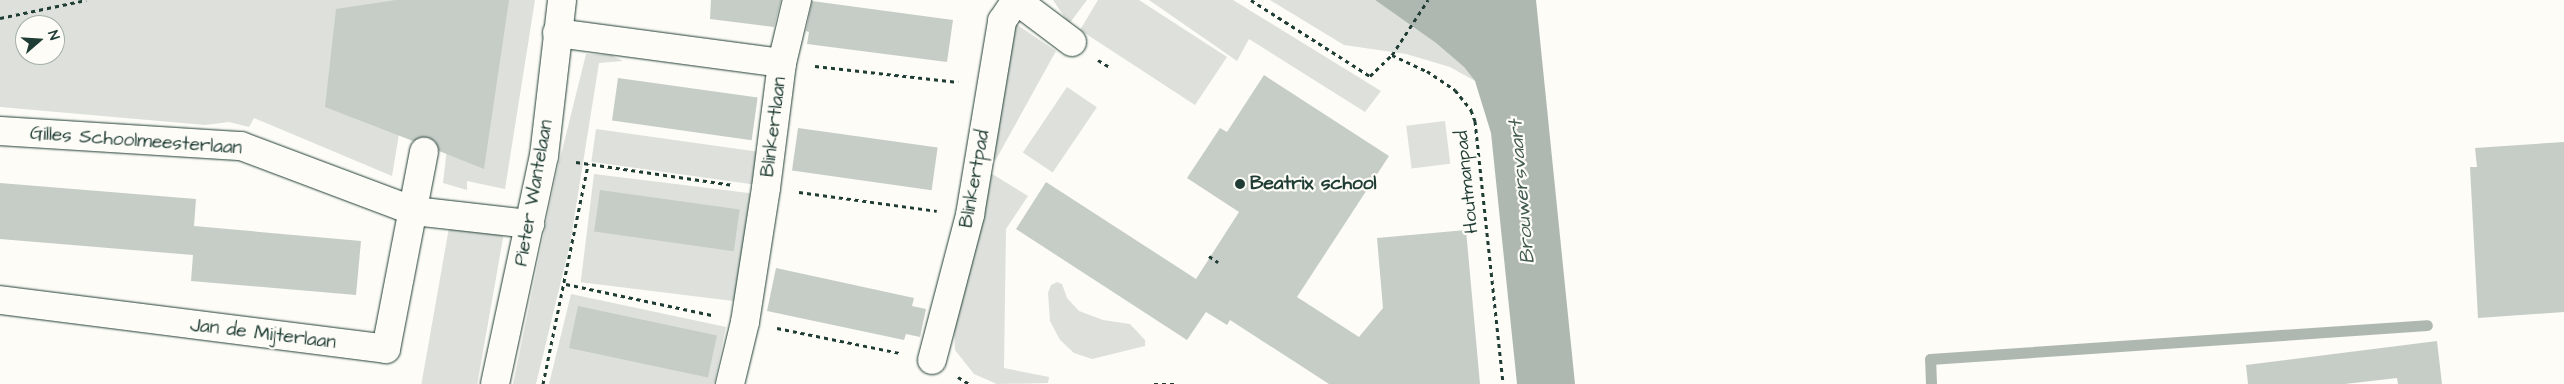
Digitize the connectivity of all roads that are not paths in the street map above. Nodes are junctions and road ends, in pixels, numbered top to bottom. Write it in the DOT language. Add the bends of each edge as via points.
graph roads {
  1 [pos="562,0"];
  2 [pos="797,0"];
  3 [pos="1016,0"];
  4 [pos="558,33"];
  5 [pos="1072,42"];
  6 [pos="782,63"];
  7 [pos="0,131"];
  8 [pos="424,152"];
  9 [pos="414,211"];
  10 [pos="530,224"];
  11 [pos="0,300"];
  12 [pos="932,360"];
  13 [pos="495,384"];
  14 [pos="730,384"];
  1 -- 4 [label="street, Pieter Wantelaan"];
  2 -- 6 [label="street"];
  3 -- 5 [label="street"];
  3 -- 12 [label="street, Blinkertpad" via="1002,21 970,215"];
  4 -- 6 [label="street, Blinkertlaan"];
  4 -- 10 [label="street, Pieter Wantelaan" via="544,156"];
  6 -- 14 [label="street, Blinkertlaan" via="745,322"];
  7 -- 9 [label="street, Gilles Schoolmeesterlaan" via="241,146"];
  8 -- 9 [label="street"];
  9 -- 10 [label="street, Gilles Schoolmeesterlaan"];
  9 -- 11 [label="street, Jan de Mijterlaan" via="386,349"];
  10 -- 13 [label="street, Pieter Wantelaan"];
}
